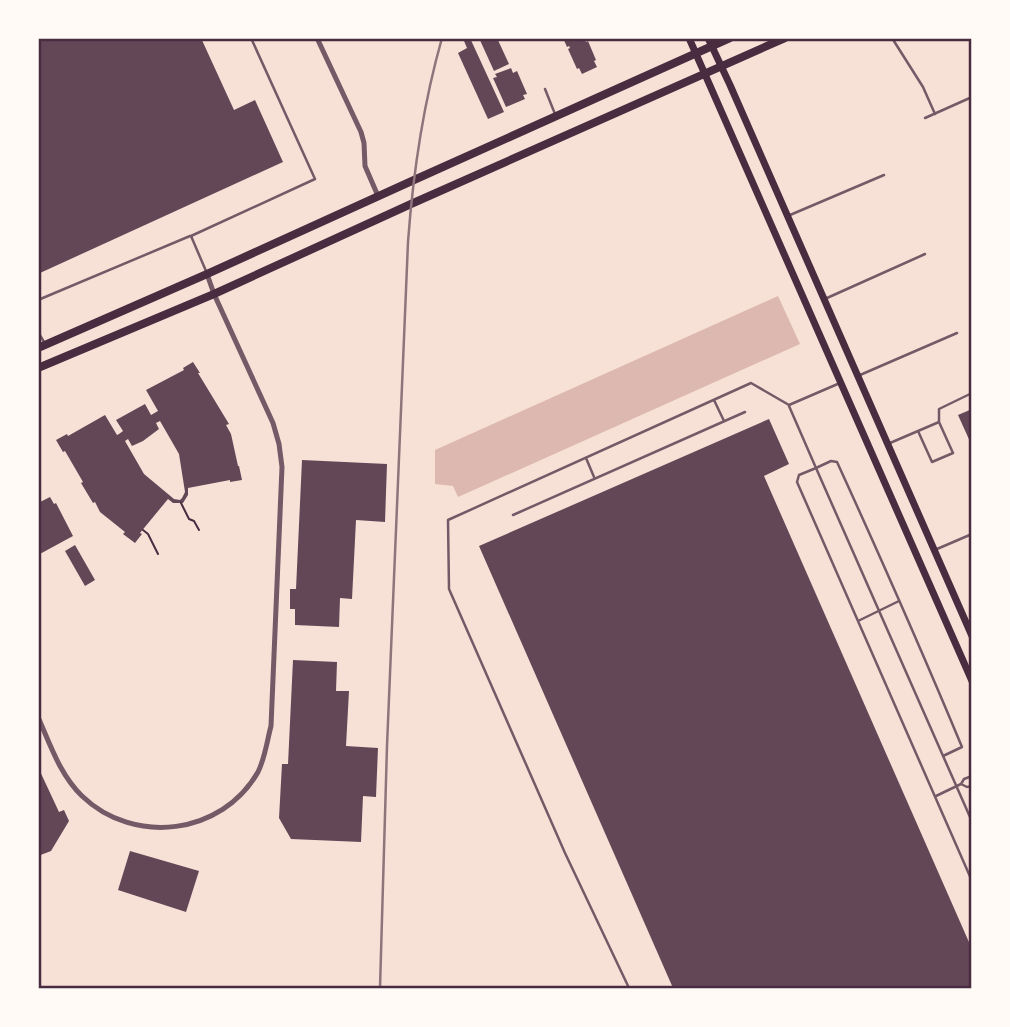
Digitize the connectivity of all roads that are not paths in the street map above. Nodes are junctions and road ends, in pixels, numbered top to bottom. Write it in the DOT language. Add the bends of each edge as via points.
graph roads {
  1 [pos="251,38"];
  2 [pos="317,38"];
  3 [pos="689,38"];
  4 [pos="730,38"];
  5 [pos="785,38"];
  6 [pos="892,38"];
  7 [pos="710,43"];
  8 [pos="696,54"];
  9 [pos="722,66"];
  10 [pos="704,74"];
  11 [pos="545,89"];
  12 [pos="971,97"];
  13 [pos="935,114"];
  14 [pos="557,117"];
  15 [pos="925,118"];
  16 [pos="884,175"];
  17 [pos="378,196"];
  18 [pos="787,216"];
  19 [pos="191,236"];
  20 [pos="925,254"];
  21 [pos="207,274"];
  22 [pos="214,294"];
  23 [pos="824,299"];
  24 [pos="38,300"];
  25 [pos="38,332"];
  26 [pos="957,333"];
  27 [pos="42,347"];
  28 [pos="38,368"];
  29 [pos="857,376"];
  30 [pos="840,383"];
  31 [pos="971,393"];
  32 [pos="714,400"];
  33 [pos="789,405"];
  34 [pos="745,412"];
  35 [pos="724,421"];
  36 [pos="939,422"];
  37 [pos="918,431"];
  38 [pos="887,444"];
  39 [pos="586,458"];
  40 [pos="816,468"];
  41 [pos="595,479"];
  42 [pos="513,515"];
  43 [pos="971,534"];
  44 [pos="934,551"];
  45 [pos="899,601"];
  46 [pos="879,610"];
  47 [pos="858,621"];
  48 [pos="971,636"];
  49 [pos="971,681"];
  50 [pos="38,717"];
  51 [pos="943,756"];
  52 [pos="971,776"];
  53 [pos="961,784"];
  54 [pos="956,786"];
  55 [pos="969,787"];
  56 [pos="935,796"];
  57 [pos="971,818"];
  58 [pos="971,881"];
  59 [pos="629,989"];
  1 -- 19 [label="lane" via="315,178"];
  2 -- 17 [label="street" via="361,132 365,166"];
  3 -- 8 [label="main road"];
  4 -- 7 [label="main road"];
  5 -- 9 [label="main road"];
  6 -- 13 [label="lane"];
  7 -- 8 [label="main road"];
  7 -- 9 [label="main road"];
  8 -- 10 [label="main road"];
  8 -- 14 [label="main road"];
  9 -- 10 [label="main road"];
  9 -- 18 [label="main road"];
  10 -- 22 [label="main road"];
  10 -- 30 [label="main road"];
  11 -- 14 [label="lane"];
  12 -- 13 [label="lane"];
  13 -- 15 [label="lane"];
  14 -- 17 [label="main road"];
  16 -- 18 [label="lane"];
  17 -- 21 [label="main road"];
  18 -- 23 [label="main road"];
  19 -- 21 [label="lane"];
  19 -- 24 [label="lane"];
  20 -- 23 [label="lane"];
  21 -- 22 [label="street"];
  21 -- 27 [label="main road"];
  22 -- 28 [label="main road"];
  22 -- 50 [label="street" via="274,423 282,467 271,726 258,772 239,796 191,824 170,828 120,822 83,797 69,780"];
  23 -- 29 [label="main road"];
  25 -- 27 [label="lane"];
  26 -- 29 [label="lane"];
  29 -- 30 [label="main road"];
  29 -- 38 [label="main road"];
  30 -- 33 [label="lane"];
  30 -- 49 [label="main road"];
  31 -- 36 [label="lane" via="939,409"];
  32 -- 33 [label="lane" via="751,383"];
  32 -- 35 [label="lane"];
  32 -- 39 [label="lane"];
  33 -- 40 [label="lane"];
  34 -- 35 [label="lane"];
  35 -- 41 [label="lane"];
  36 -- 37 [label="lane"];
  36 -- 37 [label="lane" via="953,453 942,458 932,462"];
  37 -- 38 [label="lane"];
  38 -- 44 [label="main road"];
  39 -- 41 [label="lane"];
  39 -- 59 [label="lane" via="448,520 449,589"];
  40 -- 45 [label="lane" via="836,462"];
  40 -- 46 [label="lane"];
  40 -- 47 [label="lane" via="799,475 797,482"];
  41 -- 42 [label="lane"];
  43 -- 44 [label="lane"];
  44 -- 48 [label="main road"];
  45 -- 46 [label="lane"];
  45 -- 51 [label="lane" via="962,747"];
  46 -- 47 [label="lane"];
  46 -- 51 [label="lane"];
  47 -- 56 [label="lane"];
  51 -- 54 [label="lane"];
  52 -- 53 [label="lane"];
  53 -- 54 [label="lane"];
  53 -- 55 [label="lane"];
  54 -- 56 [label="lane"];
  54 -- 57 [label="lane"];
  56 -- 58 [label="lane"];
}
